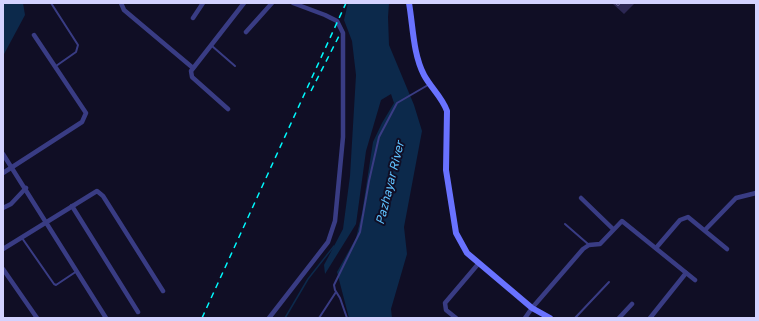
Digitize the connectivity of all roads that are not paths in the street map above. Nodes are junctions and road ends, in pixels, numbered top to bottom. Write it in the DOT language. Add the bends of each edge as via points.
graph roads {
  1 [pos="51,3"];
  2 [pos="121,3"];
  3 [pos="203,3"];
  4 [pos="244,3"];
  5 [pos="272,3"];
  6 [pos="293,3"];
  7 [pos="409,3"];
  8 [pos="193,18"];
  9 [pos="246,32"];
  10 [pos="34,35"];
  11 [pos="211,45"];
  12 [pos="55,66"];
  13 [pos="235,66"];
  14 [pos="193,68"];
  15 [pos="430,83"];
  16 [pos="228,109"];
  17 [pos="3,154"];
  18 [pos="12,167"];
  19 [pos="3,173"];
  20 [pos="26,188"];
  21 [pos="756,193"];
  22 [pos="581,198"];
  23 [pos="72,206"];
  24 [pos="3,208"];
  25 [pos="47,222"];
  26 [pos="565,224"];
  27 [pos="613,229"];
  28 [pos="705,230"];
  29 [pos="22,237"];
  30 [pos="589,245"];
  31 [pos="656,248"];
  32 [pos="3,249"];
  33 [pos="727,249"];
  34 [pos="479,263"];
  35 [pos="3,269"];
  36 [pos="77,271"];
  37 [pos="686,273"];
  38 [pos="696,280"];
  39 [pos="609,282"];
  40 [pos="163,291"];
  41 [pos="336,292"];
  42 [pos="632,304"];
  43 [pos="532,308"];
  44 [pos="138,312"];
  45 [pos="37,318"];
  46 [pos="106,318"];
  47 [pos="269,318"];
  48 [pos="319,318"];
  49 [pos="347,318"];
  50 [pos="456,318"];
  51 [pos="526,318"];
  52 [pos="550,318"];
  53 [pos="575,318"];
  54 [pos="619,318"];
  55 [pos="650,318"];
  1 -- 12 [label="lane" via="78,45 76,52"];
  2 -- 14 [label="street" via="124,10"];
  3 -- 8 [label="street"];
  4 -- 11 [label="street"];
  5 -- 9 [label="street"];
  6 -- 47 [label="street" via="337,21 343,33 343,137 335,221 328,242"];
  7 -- 15 [label="street" via="418,63"];
  10 -- 12 [label="street"];
  11 -- 13 [label="lane"];
  11 -- 14 [label="street"];
  12 -- 18 [label="street" via="86,113 85,119"];
  14 -- 16 [label="street" via="192,77"];
  15 -- 34 [label="street" via="447,111 446,170 456,233 467,253"];
  15 -- 41 [label="lane" via="398,102 379,137 360,232 336,281"];
  17 -- 18 [label="street"];
  18 -- 19 [label="street"];
  18 -- 20 [label="street"];
  20 -- 24 [label="street" via="11,204"];
  20 -- 25 [label="street"];
  21 -- 28 [label="street" via="736,198"];
  22 -- 27 [label="street"];
  23 -- 25 [label="street"];
  23 -- 40 [label="street" via="97,191 103,196"];
  23 -- 44 [label="street"];
  25 -- 29 [label="street"];
  25 -- 36 [label="street"];
  26 -- 30 [label="lane"];
  27 -- 30 [label="street" via="600,244"];
  27 -- 31 [label="street" via="625,221"];
  28 -- 31 [label="street" via="691,219 684,218"];
  28 -- 33 [label="street"];
  29 -- 32 [label="street"];
  29 -- 36 [label="lane" via="54,284"];
  30 -- 43 [label="street" via="583,248"];
  31 -- 37 [label="street"];
  34 -- 43 [label="street"];
  34 -- 50 [label="street" via="445,303 446,310"];
  35 -- 45 [label="street"];
  36 -- 46 [label="street"];
  37 -- 38 [label="street"];
  37 -- 55 [label="street"];
  39 -- 53 [label="lane"];
  41 -- 48 [label="lane"];
  41 -- 49 [label="lane"];
  42 -- 54 [label="street"];
  43 -- 51 [label="street"];
  43 -- 52 [label="street"];
}
